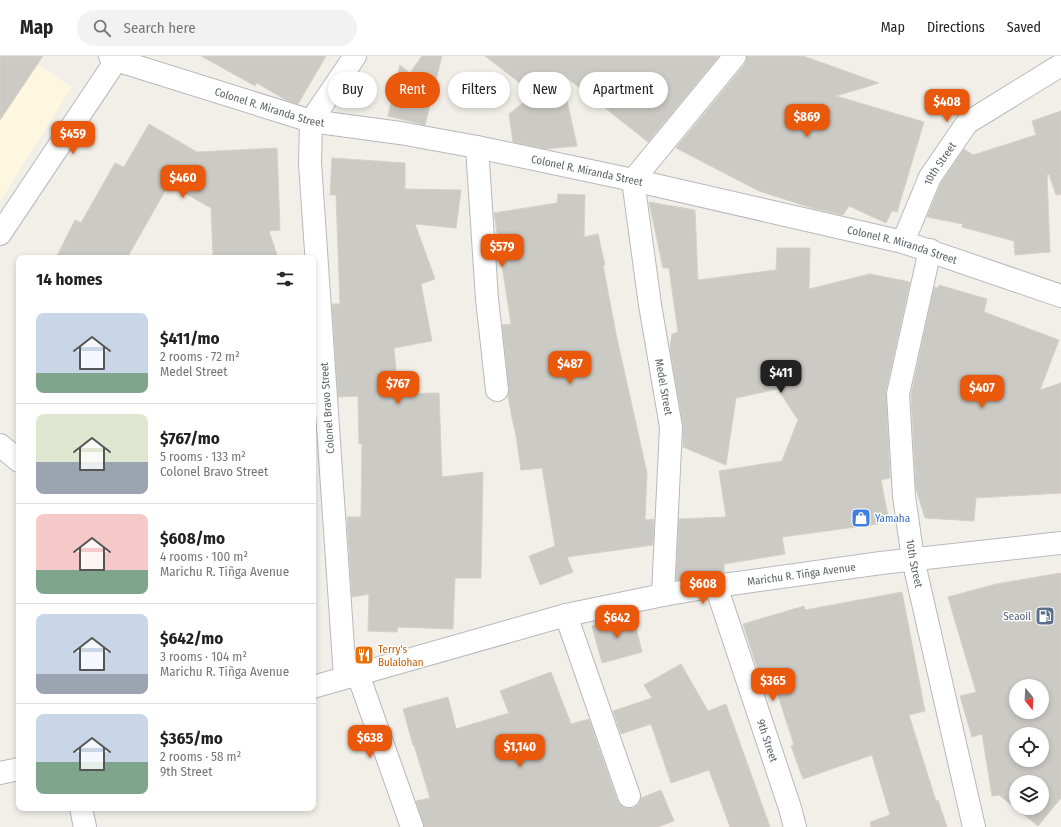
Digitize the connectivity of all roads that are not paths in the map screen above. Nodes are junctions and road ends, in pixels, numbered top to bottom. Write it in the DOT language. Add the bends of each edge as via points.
graph roads {
  1 [pos="355,56"];
  2 [pos="735,56"];
  3 [pos="115,57"];
  4 [pos="1061,65"];
  5 [pos="311,121"];
  6 [pos="477,147"];
  7 [pos="633,180"];
  8 [pos="0,234"];
  9 [pos="903,242"];
  10 [pos="930,250"];
  11 [pos="1061,296"];
  12 [pos="497,390"];
  13 [pos="0,445"];
  14 [pos="16,458"];
  15 [pos="1061,542"];
  16 [pos="913,559"];
  17 [pos="716,586"];
  18 [pos="663,595"];
  19 [pos="566,615"];
  20 [pos="353,679"];
  21 [pos="316,686"];
  22 [pos="16,770"];
  23 [pos="0,773"];
  24 [pos="629,796"];
  25 [pos="82,811"];
  26 [pos="85,827"];
  27 [pos="412,827"];
  28 [pos="795,827"];
  29 [pos="974,827"];
  1 -- 5 [label="street"];
  2 -- 7 [label="street"];
  3 -- 5 [label="street, Colonel R. Miranda Street"];
  3 -- 8 [label="street"];
  4 -- 9 [label="street, 10th Street" via="967,123 930,177"];
  5 -- 6 [label="street, Colonel R. Miranda Street"];
  5 -- 20 [label="street, Colonel Bravo Street" via="310,163"];
  6 -- 7 [label="street, Colonel R. Miranda Street"];
  6 -- 12 [label="street" via="486,299"];
  7 -- 9 [label="street, Colonel R. Miranda Street"];
  7 -- 18 [label="street, Medel Street" via="650,305 671,427"];
  9 -- 10 [label="street, Colonel R. Miranda Street"];
  10 -- 11 [label="street, Colonel R. Miranda Street"];
  10 -- 16 [label="street, 10th Street" via="898,394 904,496"];
  13 -- 14 [label="street"];
  15 -- 16 [label="street, Marichu R. Tiñga Avenue"];
  16 -- 17 [label="street, Marichu R. Tiñga Avenue"];
  16 -- 29 [label="street, 10th Street"];
  17 -- 18 [label="street, Marichu R. Tiñga Avenue"];
  17 -- 28 [label="street, 9th Street"];
  18 -- 19 [label="street, Marichu R. Tiñga Avenue"];
  19 -- 20 [label="street, Marichu R. Tiñga Avenue"];
  19 -- 24 [label="street"];
  20 -- 21 [label="street, Marichu R. Tiñga Avenue"];
  20 -- 27 [label="street, Colonel Bravo Street"];
  22 -- 23 [label="street"];
  25 -- 26 [label="street"];
}
